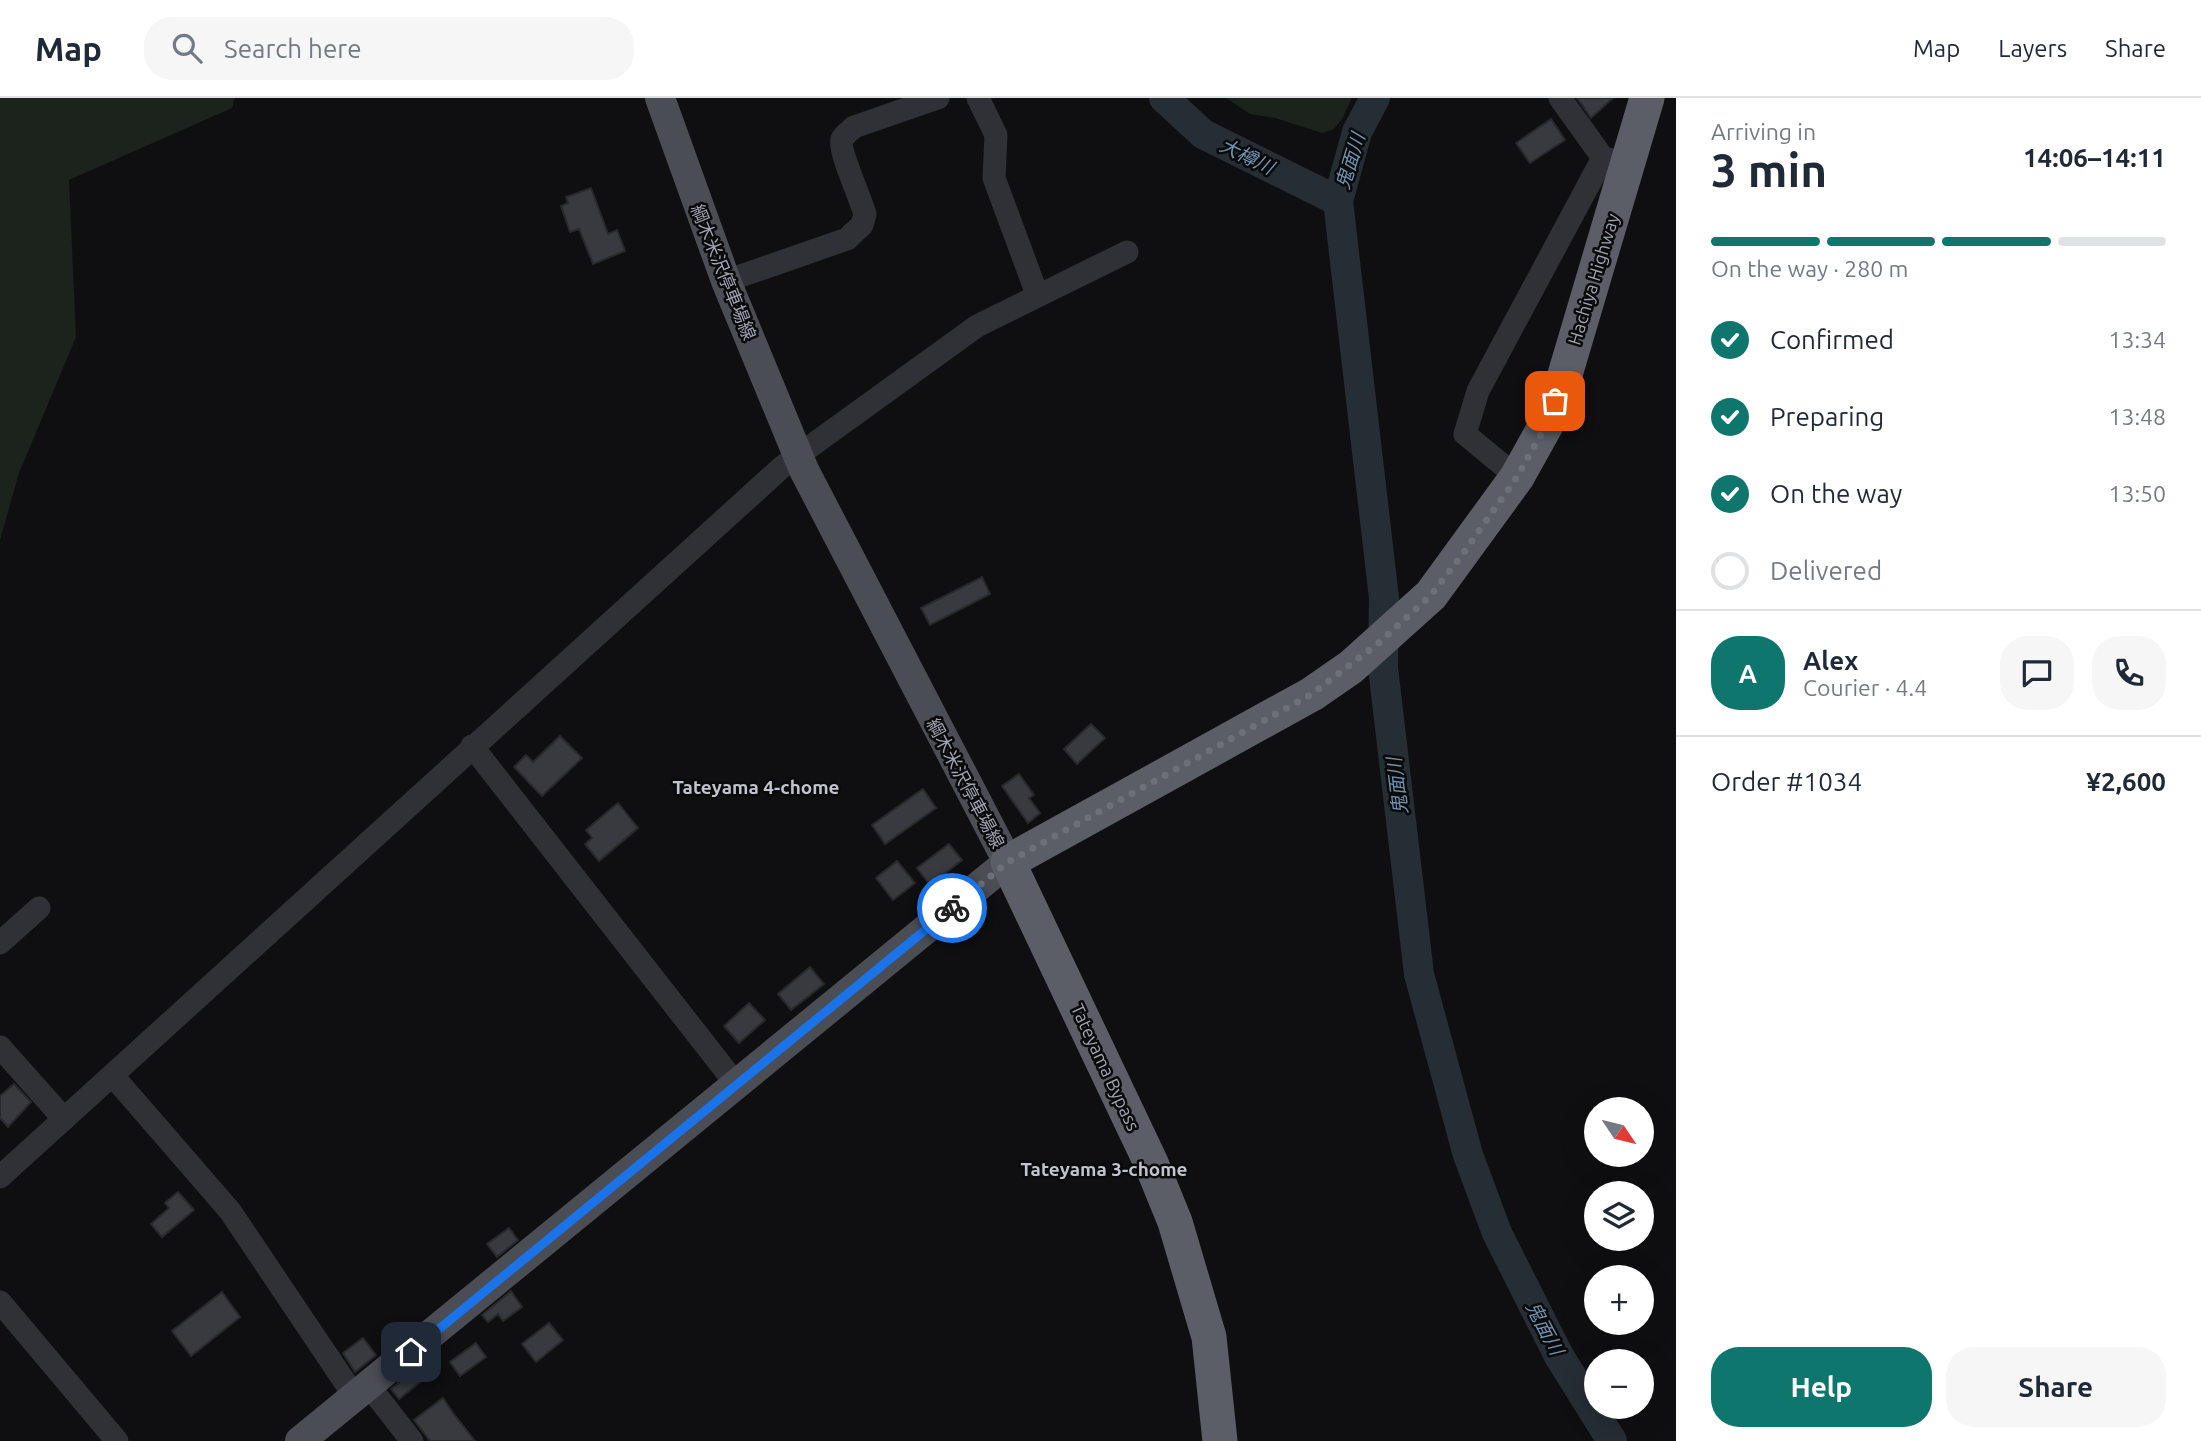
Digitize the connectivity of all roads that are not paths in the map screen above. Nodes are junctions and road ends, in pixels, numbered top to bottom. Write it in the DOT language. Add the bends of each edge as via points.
graph roads {
  1 [pos="660,98"];
  2 [pos="938,98"];
  3 [pos="978,98"];
  4 [pos="1560,98"];
  5 [pos="1647,98"];
  6 [pos="1616,161"];
  7 [pos="1127,252"];
  8 [pos="726,281"];
  9 [pos="1037,294"];
  10 [pos="799,454"];
  11 [pos="1517,477"];
  12 [pos="472,746"];
  13 [pos="1008,862"];
  14 [pos="39,908"];
  15 [pos="0,943"];
  16 [pos="0,1047"];
  17 [pos="113,1076"];
  18 [pos="736,1084"];
  19 [pos="64,1119"];
  20 [pos="0,1177"];
  21 [pos="0,1302"];
  22 [pos="362,1391"];
  23 [pos="117,1441"];
  24 [pos="300,1441"];
  25 [pos="412,1441"];
  26 [pos="1220,1441"];
  1 -- 8 [label="main road, 綱木米沢停車場線"];
  2 -- 8 [label="street" via="854,127 844,136 841,143 865,214 856,233"];
  3 -- 9 [label="street" via="996,135 994,177"];
  4 -- 6 [label="street"];
  5 -- 6 [label="highway, Hachiya Highway"];
  6 -- 11 [label="highway, Hachiya Highway" via="1564,377 1546,425"];
  6 -- 11 [label="street" via="1538,274 1466,422 1465,434"];
  7 -- 9 [label="street"];
  8 -- 10 [label="main road, 綱木米沢停車場線"];
  9 -- 10 [label="street" via="977,326"];
  10 -- 12 [label="street"];
  10 -- 13 [label="main road, 綱木米沢停車場線"];
  11 -- 13 [label="highway, Hachiya Highway" via="1431,595 1396,629 1312,694"];
  12 -- 17 [label="street"];
  12 -- 18 [label="street"];
  13 -- 18 [label="main road, 綱木米沢停車場線"];
  13 -- 26 [label="highway, Tateyama Bypass" via="1146,1151 1175,1223 1209,1337"];
  14 -- 15 [label="street"];
  16 -- 19 [label="street"];
  17 -- 19 [label="street"];
  17 -- 22 [label="street" via="230,1211"];
  18 -- 22 [label="main road, 綱木米沢停車場線"];
  19 -- 20 [label="street"];
  21 -- 23 [label="street"];
  22 -- 24 [label="main road, 綱木米沢停車場線"];
  22 -- 25 [label="street"];
}
